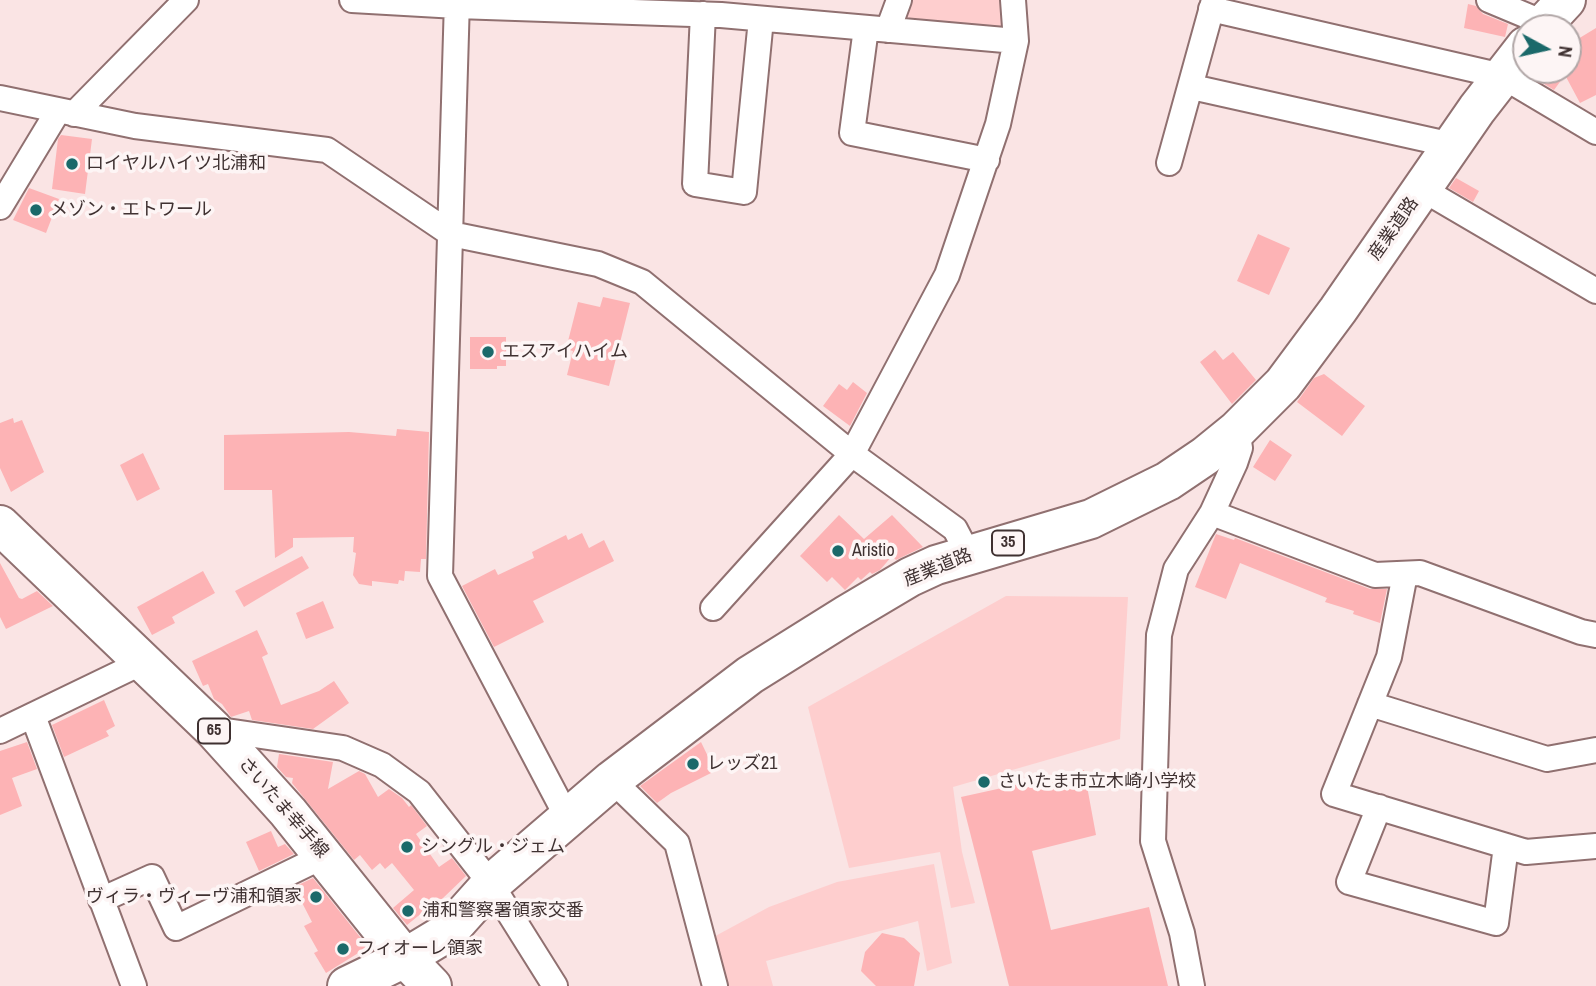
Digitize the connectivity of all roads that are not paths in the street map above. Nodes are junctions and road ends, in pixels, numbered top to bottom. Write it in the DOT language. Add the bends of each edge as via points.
graph roads {
  1 [pos="186,0"];
  2 [pos="352,0"];
  3 [pos="900,0"];
  4 [pos="1013,0"];
  5 [pos="1489,0"];
  6 [pos="457,3"];
  7 [pos="1212,4"];
  8 [pos="703,14"];
  9 [pos="1521,14"];
  10 [pos="761,19"];
  11 [pos="877,29"];
  12 [pos="1016,41"];
  13 [pos="1512,64"];
  14 [pos="1502,76"];
  15 [pos="1192,87"];
  16 [pos="0,98"];
  17 [pos="66,113"];
  18 [pos="1596,132"];
  19 [pos="1452,145"];
  20 [pos="987,160"];
  21 [pos="1169,163"];
  22 [pos="1422,189"];
  23 [pos="0,207"];
  24 [pos="451,234"];
  25 [pos="1596,291"];
  26 [pos="1237,430"];
  27 [pos="852,454"];
  28 [pos="1212,513"];
  29 [pos="0,525"];
  30 [pos="968,554"];
  31 [pos="1405,574"];
  32 [pos="713,608"];
  33 [pos="1596,635"];
  34 [pos="143,662"];
  35 [pos="1370,704"];
  36 [pos="33,716"];
  37 [pos="213,729"];
  38 [pos="0,731"];
  39 [pos="1596,750"];
  40 [pos="612,780"];
  41 [pos="1379,807"];
  42 [pos="567,817"];
  43 [pos="1596,840"];
  44 [pos="1506,846"];
  45 [pos="1596,846"];
  46 [pos="324,856"];
  47 [pos="491,884"];
  48 [pos="100,900"];
  49 [pos="405,958"];
  50 [pos="134,986"];
  51 [pos="347,986"];
  52 [pos="432,986"];
  53 [pos="555,986"];
  54 [pos="715,986"];
  55 [pos="1192,986"];
  1 -- 17 [label="street"];
  2 -- 6 [label="street"];
  3 -- 11 [label="street"];
  4 -- 12 [label="street"];
  5 -- 9 [label="street"];
  6 -- 8 [label="street"];
  6 -- 24 [label="street"];
  7 -- 14 [label="street"];
  7 -- 15 [label="street"];
  8 -- 10 [label="street"];
  8 -- 10 [label="street" via="695,184 744,192"];
  10 -- 11 [label="street"];
  11 -- 12 [label="street"];
  11 -- 20 [label="street" via="852,133"];
  12 -- 20 [label="street"];
  13 -- 14 [label="main road, 産業道路 / 35"];
  14 -- 18 [label="street"];
  14 -- 19 [label="main road, 産業道路 / 35"];
  15 -- 19 [label="street"];
  15 -- 21 [label="street"];
  16 -- 17 [label="street"];
  17 -- 23 [label="street"];
  17 -- 24 [label="street" via="327,150"];
  19 -- 22 [label="main road, 産業道路 / 35"];
  20 -- 27 [label="street" via="947,275"];
  22 -- 25 [label="street"];
  22 -- 26 [label="main road, 産業道路 / 35" via="1300,362"];
  24 -- 27 [label="street" via="598,264 642,282"];
  24 -- 42 [label="street" via="440,576"];
  26 -- 28 [label="street" via="1240,448"];
  26 -- 30 [label="main road, 産業道路 / 35" via="1168,481 1122,505 1091,519"];
  27 -- 30 [label="street" via="955,529"];
  27 -- 32 [label="street"];
  28 -- 31 [label="street" via="1376,575"];
  28 -- 55 [label="street" via="1176,569 1159,635 1153,841 1182,933"];
  29 -- 34 [label="main road, さいたま幸手線 / 65"];
  30 -- 40 [label="main road, 産業道路 / 35" via="910,577 771,662 695,714"];
  31 -- 33 [label="street" via="1420,573"];
  31 -- 35 [label="street" via="1389,657"];
  34 -- 36 [label="street"];
  34 -- 37 [label="main road, さいたま幸手線 / 65"];
  35 -- 39 [label="street" via="1547,759"];
  35 -- 41 [label="street" via="1334,794"];
  36 -- 38 [label="street"];
  36 -- 48 [label="street"];
  37 -- 46 [label="main road, さいたま幸手線 / 65"];
  37 -- 47 [label="street" via="342,748 382,765 419,792"];
  40 -- 42 [label="main road, 産業道路 / 35"];
  40 -- 54 [label="street" via="677,843"];
  41 -- 44 [label="street"];
  41 -- 44 [label="street" via="1349,882 1496,923"];
  42 -- 47 [label="main road, 産業道路 / 35"];
  43 -- 45 [label="street"];
  44 -- 45 [label="street" via="1525,852"];
  46 -- 48 [label="street" via="176,928 152,877"];
  46 -- 49 [label="main road, さいたま幸手線 / 65"];
  47 -- 49 [label="main road, 産業道路 / 35" via="448,932"];
  47 -- 53 [label="street"];
  48 -- 50 [label="street"];
  49 -- 51 [label="main road, 産業道路 / 35"];
  49 -- 52 [label="main road, さいたま幸手線 / 65"];
}
